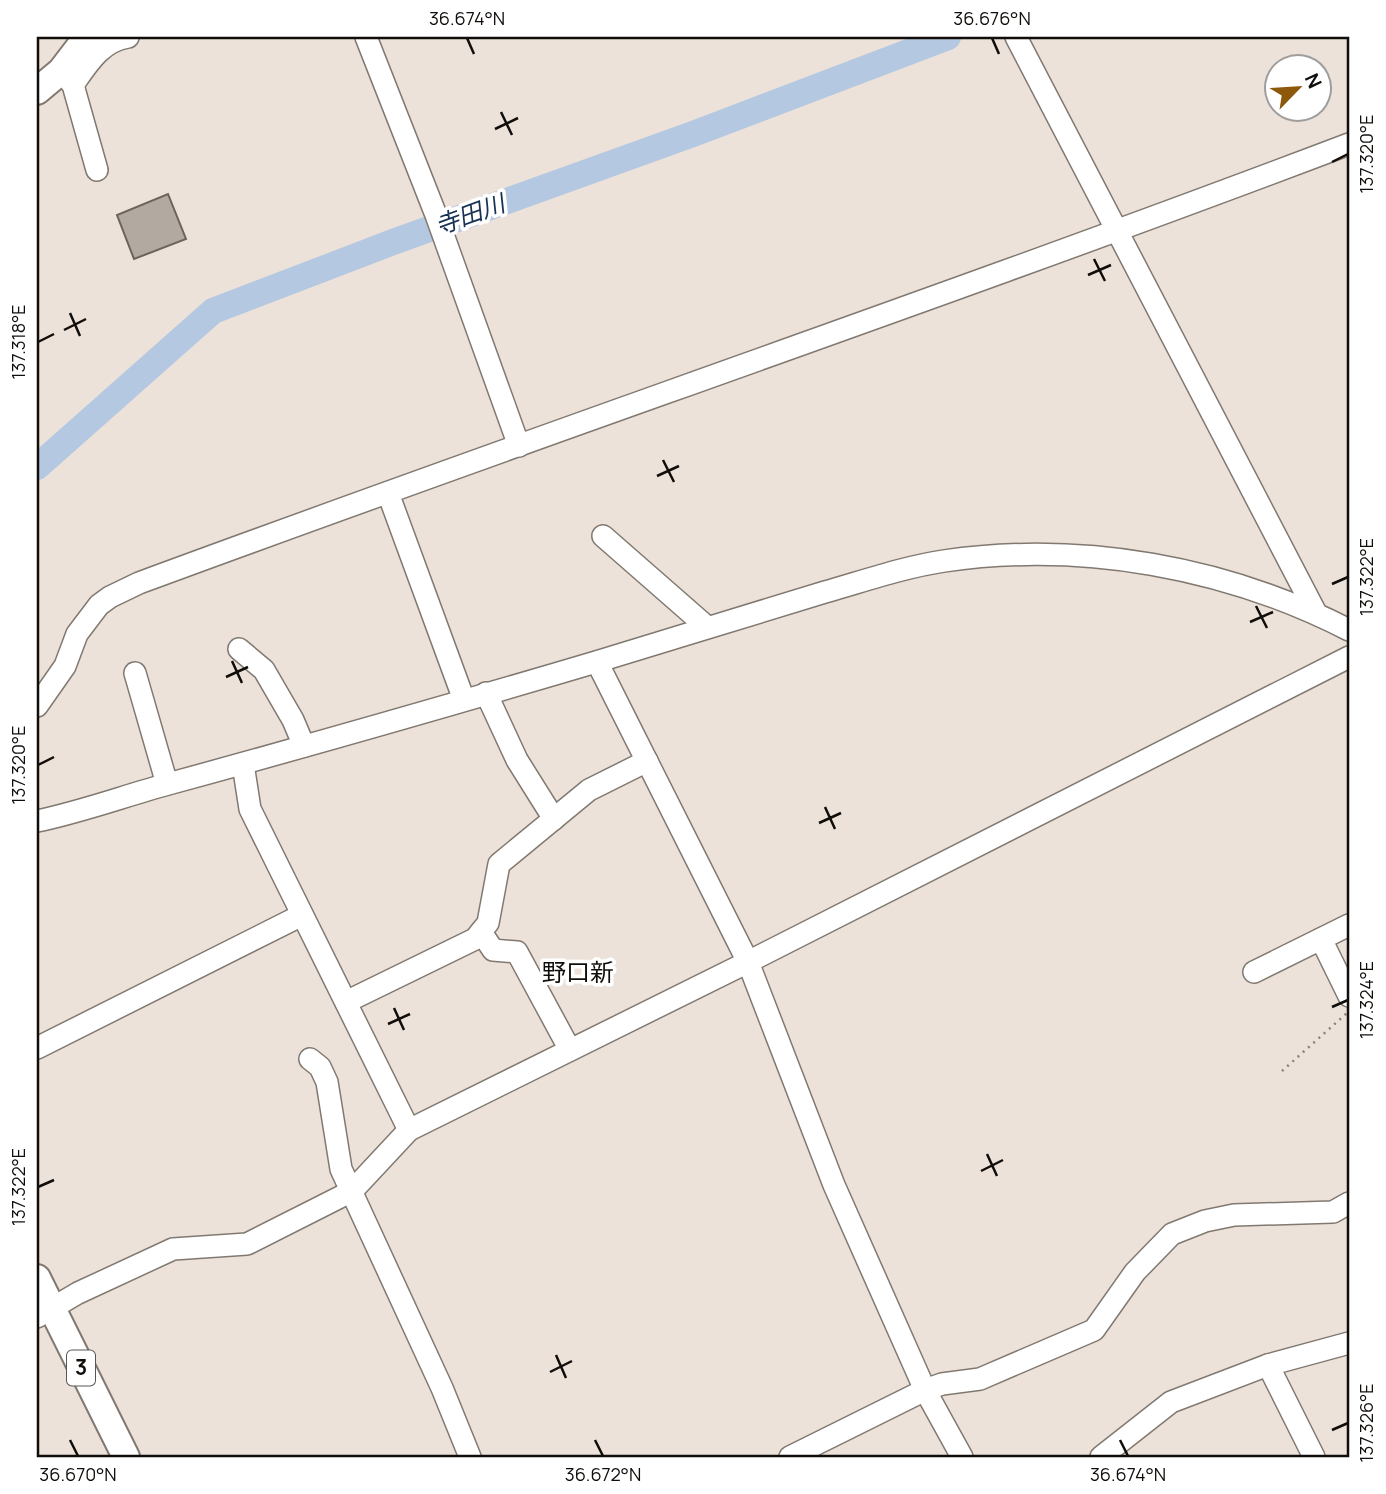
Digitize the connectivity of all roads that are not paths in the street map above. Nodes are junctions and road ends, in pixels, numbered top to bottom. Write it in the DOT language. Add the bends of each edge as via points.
graph roads {
  1 [pos="87,37"];
  2 [pos="128,37"];
  3 [pos="366,37"];
  4 [pos="1016,37"];
  5 [pos="67,78"];
  6 [pos="37,92"];
  7 [pos="1349,144"];
  8 [pos="97,170"];
  9 [pos="1118,232"];
  10 [pos="519,446"];
  11 [pos="388,493"];
  12 [pos="603,536"];
  13 [pos="1316,613"];
  14 [pos="707,627"];
  15 [pos="1349,630"];
  16 [pos="239,649"];
  17 [pos="597,662"];
  18 [pos="1346,666"];
  19 [pos="135,673"];
  20 [pos="486,693"];
  21 [pos="464,699"];
  22 [pos="37,706"];
  23 [pos="303,746"];
  24 [pos="648,761"];
  25 [pos="243,764"];
  26 [pos="167,784"];
  27 [pos="554,819"];
  28 [pos="37,821"];
  29 [pos="302,915"];
  30 [pos="1349,925"];
  31 [pos="481,932"];
  32 [pos="1321,939"];
  33 [pos="748,962"];
  34 [pos="1254,972"];
  35 [pos="1349,996"];
  36 [pos="346,1002"];
  37 [pos="37,1048"];
  38 [pos="569,1050"];
  39 [pos="310,1059"];
  40 [pos="408,1130"];
  41 [pos="352,1191"];
  42 [pos="1349,1203"];
  43 [pos="37,1278"];
  44 [pos="44,1313"];
  45 [pos="1349,1343"];
  46 [pos="1268,1365"];
  47 [pos="925,1390"];
  48 [pos="126,1457"];
  49 [pos="470,1457"];
  50 [pos="790,1457"];
  51 [pos="962,1457"];
  52 [pos="1101,1457"];
  53 [pos="1314,1457"];
  1 -- 5 [label="main road"];
  2 -- 5 [label="street" via="106,45"];
  3 -- 10 [label="street"];
  4 -- 9 [label="street"];
  5 -- 6 [label="main road"];
  5 -- 8 [label="street"];
  7 -- 9 [label="street"];
  9 -- 10 [label="street"];
  9 -- 13 [label="street"];
  10 -- 11 [label="street"];
  11 -- 21 [label="street"];
  11 -- 22 [label="street" via="110,597 77,634 65,666"];
  12 -- 14 [label="street"];
  13 -- 14 [label="street" via="1200,573 1052,554 941,562"];
  13 -- 15 [label="street"];
  14 -- 17 [label="street"];
  16 -- 23 [label="street" via="264,670"];
  17 -- 20 [label="street"];
  17 -- 24 [label="street"];
  18 -- 33 [label="street"];
  19 -- 26 [label="street"];
  20 -- 21 [label="street"];
  20 -- 27 [label="street" via="517,760"];
  21 -- 23 [label="street"];
  23 -- 25 [label="street"];
  24 -- 27 [label="street" via="589,790"];
  24 -- 33 [label="street"];
  25 -- 26 [label="street"];
  25 -- 29 [label="street" via="250,810"];
  26 -- 28 [label="street"];
  27 -- 31 [label="street" via="499,864 488,923"];
  29 -- 36 [label="street"];
  29 -- 37 [label="street"];
  30 -- 32 [label="street"];
  31 -- 36 [label="street"];
  31 -- 38 [label="street" via="493,950 517,952"];
  32 -- 34 [label="street"];
  32 -- 35 [label="street"];
  33 -- 38 [label="street"];
  33 -- 47 [label="street" via="834,1185"];
  36 -- 40 [label="street"];
  38 -- 40 [label="street"];
  39 -- 41 [label="street" via="327,1082 341,1169"];
  40 -- 41 [label="street"];
  41 -- 44 [label="street" via="247,1244 173,1249"];
  41 -- 49 [label="street"];
  42 -- 47 [label="street" via="1333,1212 1234,1215 1172,1234 1135,1272 1094,1330 980,1379"];
  43 -- 44 [label="main road, 3"];
  44 -- 48 [label="main road, 3"];
  45 -- 46 [label="street"];
  46 -- 52 [label="street" via="1171,1402"];
  46 -- 53 [label="street"];
  47 -- 50 [label="street"];
  47 -- 51 [label="street"];
}
